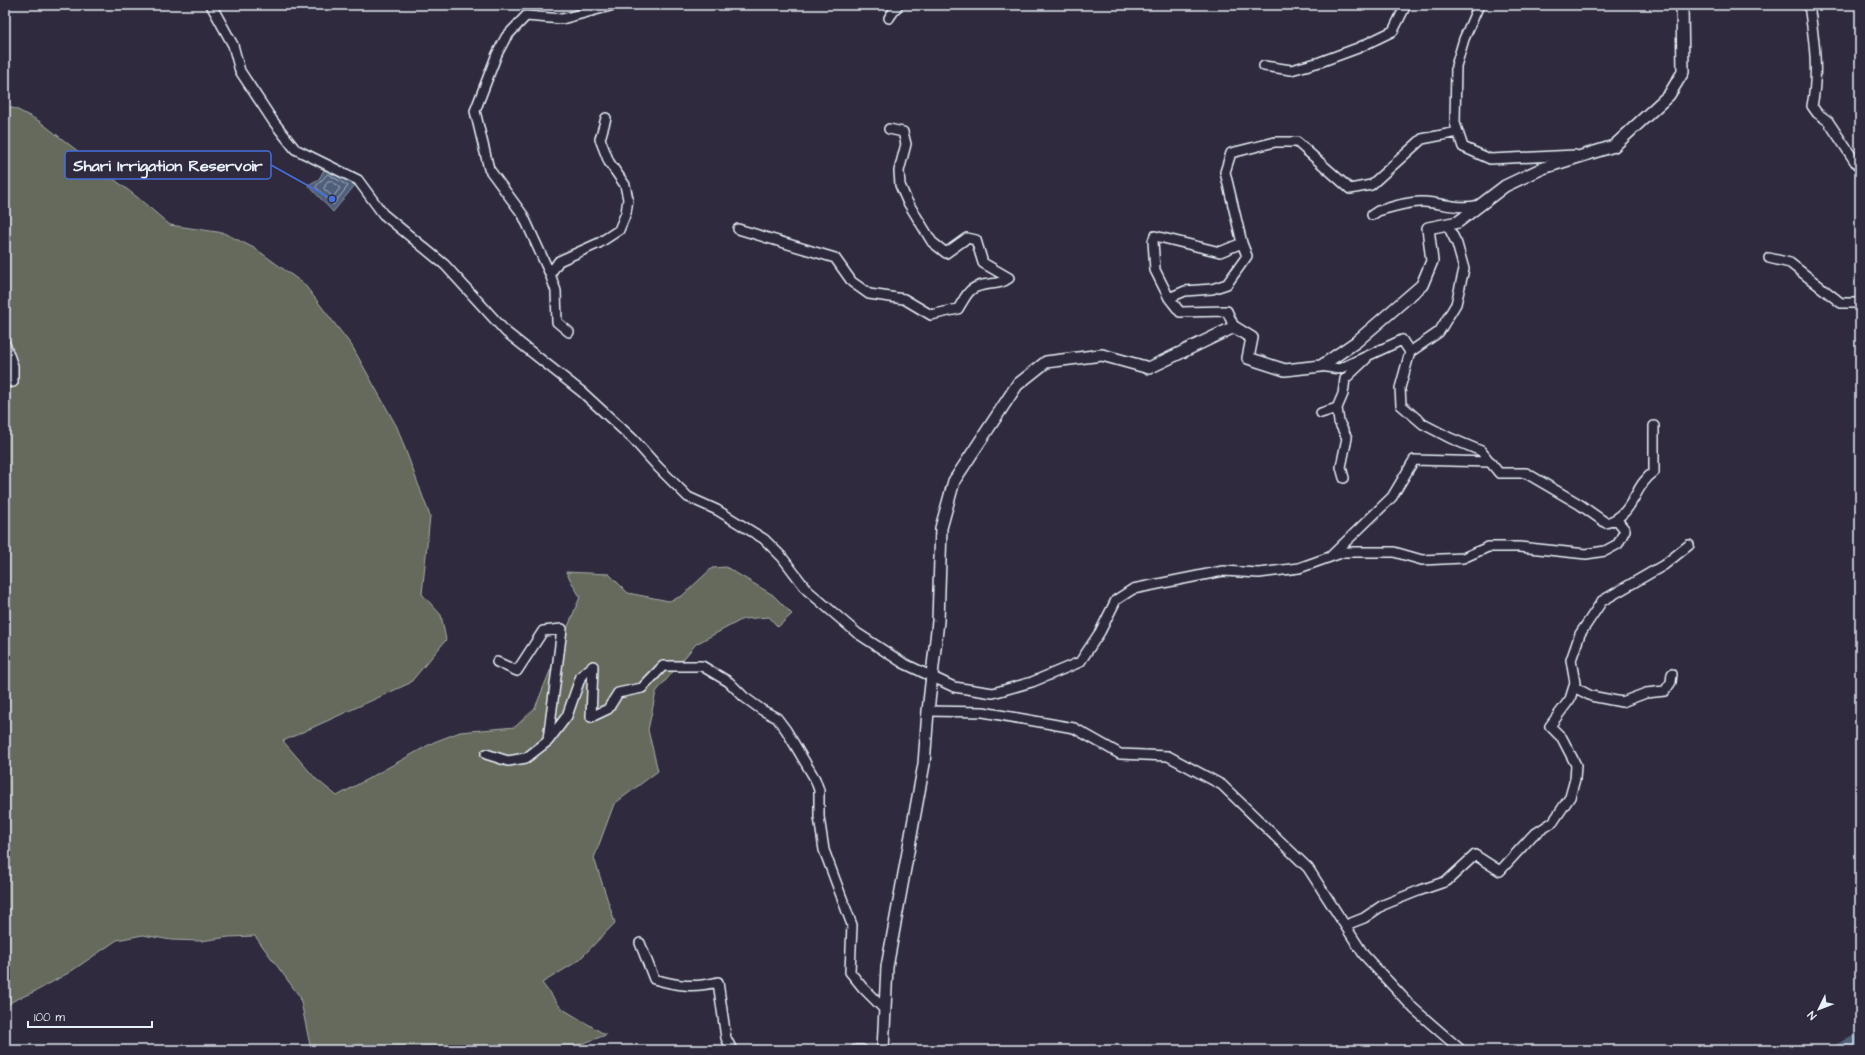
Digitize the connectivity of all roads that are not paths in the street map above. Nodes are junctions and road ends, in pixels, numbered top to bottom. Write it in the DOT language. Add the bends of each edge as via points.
graph roads {
  1 [pos="211,5"];
  2 [pos="614,5"];
  3 [pos="898,5"];
  4 [pos="1406,5"];
  5 [pos="1479,5"];
  6 [pos="1682,5"];
  7 [pos="1809,5"];
  8 [pos="889,18"];
  9 [pos="1264,66"];
  10 [pos="606,118"];
  11 [pos="889,129"];
  12 [pos="1458,132"];
  13 [pos="1586,155"];
  14 [pos="1860,169"];
  15 [pos="1480,205"];
  16 [pos="1372,215"];
  17 [pos="1447,224"];
  18 [pos="738,229"];
  19 [pos="1242,243"];
  20 [pos="1769,258"];
  21 [pos="550,274"];
  22 [pos="1169,298"];
  23 [pos="1860,303"];
  24 [pos="1234,327"];
  25 [pos="569,332"];
  26 [pos="5,344"];
  27 [pos="1377,351"];
  28 [pos="1410,352"];
  29 [pos="1321,366"];
  30 [pos="5,382"];
  31 [pos="1337,408"];
  32 [pos="1321,413"];
  33 [pos="1654,426"];
  34 [pos="1489,462"];
  35 [pos="1344,478"];
  36 [pos="1617,520"];
  37 [pos="1689,545"];
  38 [pos="1329,558"];
  39 [pos="497,662"];
  40 [pos="1672,674"];
  41 [pos="932,676"];
  42 [pos="1574,687"];
  43 [pos="928,711"];
  44 [pos="548,741"];
  45 [pos="486,754"];
  46 [pos="1346,925"];
  47 [pos="640,943"];
  48 [pos="884,1009"];
  49 [pos="732,1050"];
  50 [pos="856,1050"];
  51 [pos="862,1050"];
  52 [pos="883,1050"];
  53 [pos="1461,1050"];
  1 -- 41 [label="street" via="233,45 240,70 273,121 295,149 358,180 382,214 445,265 506,332 582,392 633,439 688,497 717,510 764,538 807,590 830,611 882,650"];
  2 -- 21 [label="street" via="562,19 526,16 506,37 475,111 489,169 522,214"];
  3 -- 8 [label="street"];
  4 -- 9 [label="street" via="1393,31 1358,48 1291,70"];
  5 -- 12 [label="street" via="1464,39 1456,66 1455,123"];
  6 -- 13 [label="street" via="1683,72 1669,95 1614,146"];
  7 -- 14 [label="street" via="1816,65 1816,89 1812,106 1828,121"];
  10 -- 21 [label="street" via="600,139 609,162 625,185 628,199 626,213 619,230 599,243 559,261"];
  11 -- 18 [label="street" via="903,132 906,144 899,171 900,185 932,242 946,254 967,238 976,240 983,263 1009,278 1003,283 981,285 970,291 958,308 931,315 904,299 869,294 852,282 835,258"];
  12 -- 13 [label="street" via="1463,147 1490,159"];
  12 -- 19 [label="street" via="1422,139 1371,185 1350,189 1298,142 1275,142 1231,154 1225,172"];
  13 -- 15 [label="street" via="1543,168 1505,186"];
  15 -- 16 [label="street" via="1455,207 1423,202 1378,211"];
  15 -- 17 [label="street" via="1458,222"];
  17 -- 28 [label="street" via="1457,244 1464,269 1456,304 1439,332"];
  17 -- 29 [label="street" via="1428,228 1432,261 1422,285 1356,342"];
  19 -- 22 [label="street" via="1248,256 1227,284 1212,289 1185,291"];
  19 -- 22 [label="street" via="1220,252 1156,236 1153,241 1155,270"];
  20 -- 23 [label="street" via="1790,264 1841,303"];
  21 -- 25 [label="street" via="556,291 557,322"];
  22 -- 24 [label="street" via="1180,312 1227,311"];
  24 -- 29 [label="street" via="1252,338 1248,358 1285,370"];
  24 -- 41 [label="street" via="1149,368 1102,355 1046,362 1017,385 954,481 941,528 938,621"];
  26 -- 30 [label="street" via="13,366 13,382"];
  27 -- 28 [label="street" via="1402,340"];
  27 -- 29 [label="street" via="1339,369"];
  27 -- 31 [label="street" via="1345,378 1343,394"];
  28 -- 34 [label="street" via="1400,388 1401,405 1423,424 1481,451"];
  31 -- 32 [label="street"];
  31 -- 35 [label="street" via="1339,422 1346,438 1341,467"];
  33 -- 36 [label="street" via="1654,472 1646,477 1633,502"];
  34 -- 36 [label="street" via="1499,473 1526,473 1580,504 1606,523"];
  34 -- 38 [label="street" via="1414,460 1392,497"];
  36 -- 38 [label="street" via="1625,530 1618,544 1605,551 1586,554 1519,547 1488,547 1463,558 1422,560 1394,552 1344,552"];
  37 -- 42 [label="street" via="1664,565 1602,601 1580,634 1571,660 1576,683"];
  38 -- 41 [label="street" via="1299,568 1259,573 1223,572 1133,589 1116,600 1100,632 1080,662 1032,682 993,693 954,687"];
  39 -- 44 [label="street" via="517,671 543,632 562,629"];
  40 -- 42 [label="street" via="1671,682 1665,691 1646,693 1622,702 1591,696"];
  41 -- 43 [label="street"];
  42 -- 46 [label="street" via="1570,699 1550,726 1562,738 1576,765 1570,797 1554,822 1533,835 1500,871 1475,855 1447,881 1383,906"];
  43 -- 46 [label="street" via="983,712 1074,728 1120,754 1168,756 1222,785 1308,868"];
  43 -- 48 [label="street" via="924,764 887,967"];
  44 -- 45 [label="street" via="526,758 508,761"];
  44 -- 48 [label="street" via="567,716 580,676 593,666 591,717 608,709 618,693 642,688 663,666 681,665 702,666 777,718 815,779 824,850 852,925 850,972"];
  46 -- 53 [label="street" via="1364,955 1414,1009"];
  47 -- 49 [label="street" via="654,979 676,985 701,986 718,982 726,1038"];
  48 -- 52 [label="street"];
  50 -- 51 [label="street"];
}
